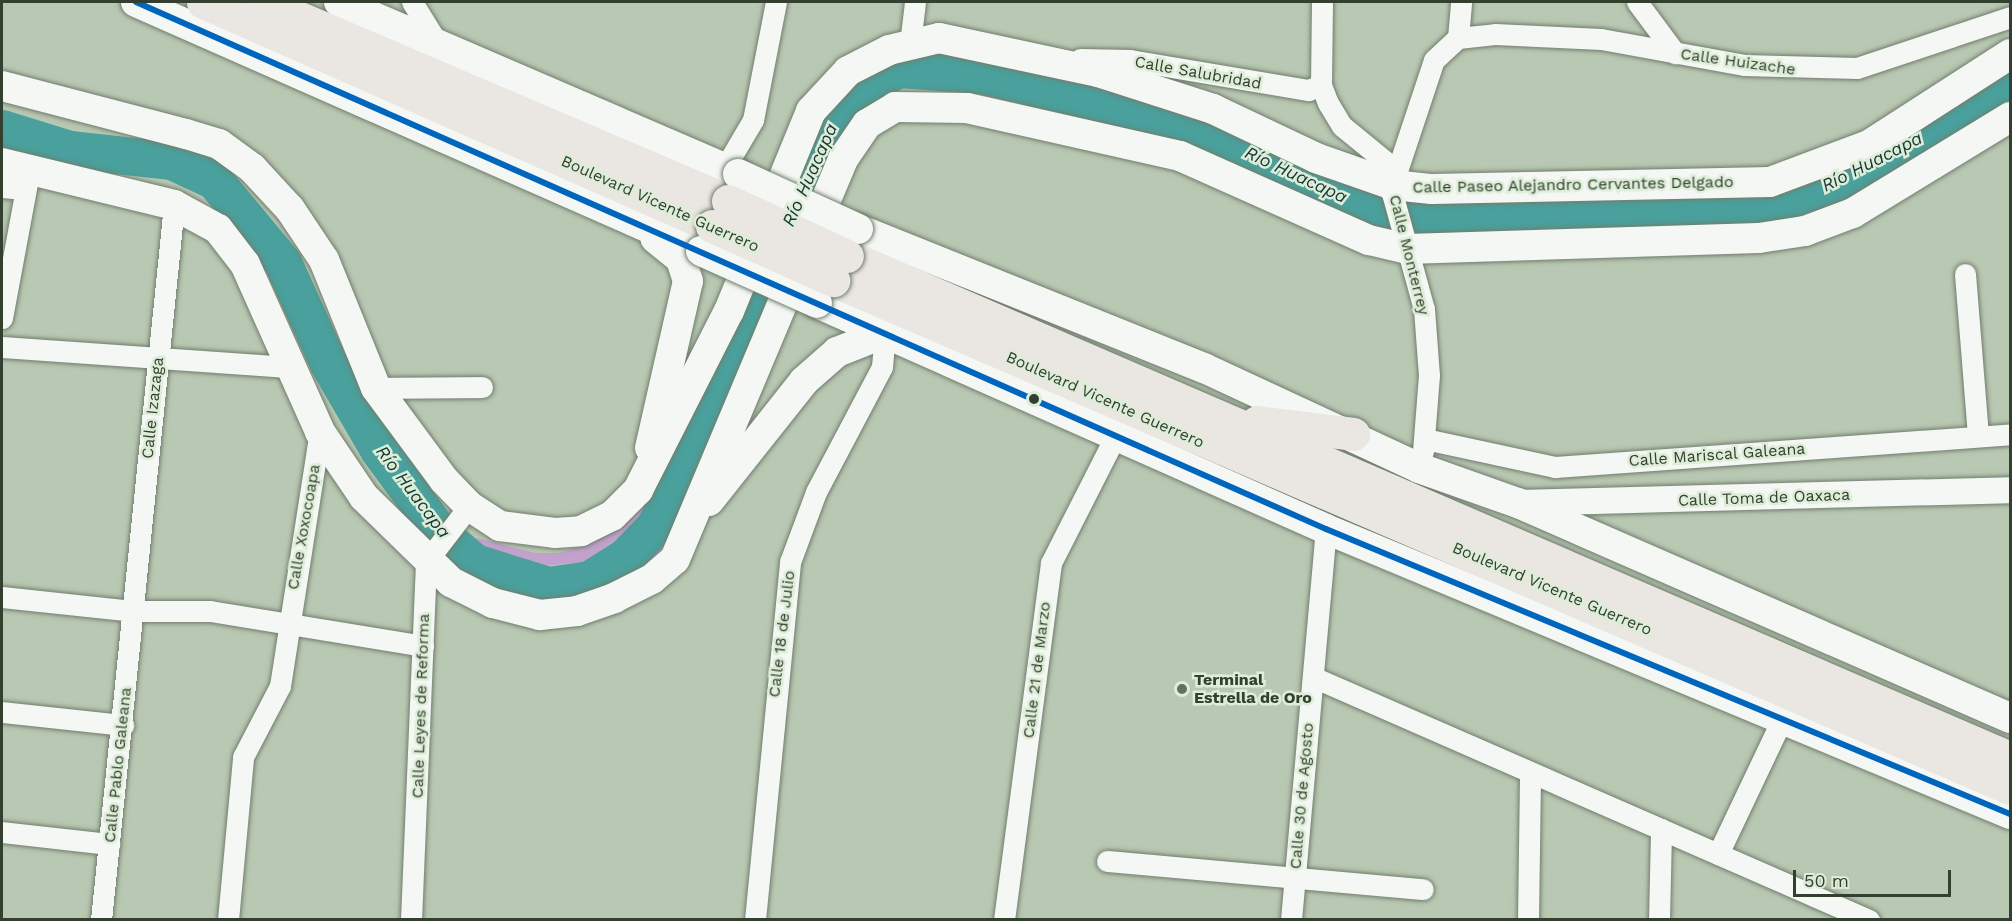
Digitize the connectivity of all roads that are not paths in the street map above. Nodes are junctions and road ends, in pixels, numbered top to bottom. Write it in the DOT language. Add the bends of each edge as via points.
graph roads {
  1 [pos="136,2"];
  2 [pos="203,2"];
  3 [pos="262,2"];
  4 [pos="339,2"];
  5 [pos="412,2"];
  6 [pos="776,2"];
  7 [pos="915,2"];
  8 [pos="1322,2"];
  9 [pos="1461,2"];
  10 [pos="1637,2"];
  11 [pos="2010,17"];
  12 [pos="1458,38"];
  13 [pos="438,44"];
  14 [pos="910,44"];
  15 [pos="1675,53"];
  16 [pos="2010,54"];
  17 [pos="1038,58"];
  18 [pos="1321,85"];
  19 [pos="2,86"];
  20 [pos="2010,117"];
  21 [pos="2,163"];
  22 [pos="27,180"];
  23 [pos="1394,183"];
  24 [pos="2,187"];
  25 [pos="721,204"];
  26 [pos="174,205"];
  27 [pos="605,211"];
  28 [pos="1405,244"];
  29 [pos="838,267"];
  30 [pos="1965,274"];
  31 [pos="2,318"];
  32 [pos="885,333"];
  33 [pos="2,347"];
  34 [pos="158,362"];
  35 [pos="288,367"];
  36 [pos="482,387"];
  37 [pos="376,388"];
  38 [pos="1215,416"];
  39 [pos="320,432"];
  40 [pos="1353,434"];
  41 [pos="2010,434"];
  42 [pos="1116,435"];
  43 [pos="1978,435"];
  44 [pos="1425,439"];
  45 [pos="1419,468"];
  46 [pos="647,475"];
  47 [pos="2010,490"];
  48 [pos="1518,503"];
  49 [pos="469,506"];
  50 [pos="698,514"];
  51 [pos="1326,529"];
  52 [pos="429,558"];
  53 [pos="2,597"];
  54 [pos="132,611"];
  55 [pos="287,621"];
  56 [pos="423,646"];
  57 [pos="1313,677"];
  58 [pos="2,711"];
  59 [pos="1783,717"];
  60 [pos="2010,718"];
  61 [pos="123,725"];
  62 [pos="2010,758"];
  63 [pos="1530,773"];
  64 [pos="2010,788"];
  65 [pos="2010,814"];
  66 [pos="1661,829"];
  67 [pos="2,832"];
  68 [pos="109,844"];
  69 [pos="1718,854"];
  70 [pos="1107,861"];
  71 [pos="1295,881"];
  72 [pos="1423,889"];
  73 [pos="101,920"];
  74 [pos="228,920"];
  75 [pos="411,920"];
  76 [pos="755,920"];
  77 [pos="1004,920"];
  78 [pos="1291,920"];
  79 [pos="1528,920"];
  80 [pos="1659,920"];
  81 [pos="1869,920"];
  1 -- 27 [label="main road, Boulevard Vicente Guerrero"];
  2 -- 25 [label="highway, Boulevard Vicente Guerrero"];
  3 -- 25 [label="highway, Boulevard Vicente Guerrero"];
  4 -- 13 [label="main road, Boulevard Vicente Guerrero"];
  5 -- 13 [label="street"];
  6 -- 25 [label="street" via="753,120"];
  7 -- 14 [label="street"];
  8 -- 18 [label="street, Calle Monterrey"];
  9 -- 12 [label="street"];
  10 -- 15 [label="street"];
  11 -- 15 [label="street, Calle Huizache" via="1857,68 1793,70"];
  12 -- 15 [label="street, Calle Huizache" via="1495,34 1601,39"];
  12 -- 23 [label="street" via="1434,60"];
  13 -- 25 [label="main road, Boulevard Vicente Guerrero"];
  14 -- 17 [label="main road, Calle Paseo Alejandro Cervantes Delgado" via="939,38"];
  14 -- 46 [label="main road, Calle Paseo Alejandro Cervantes Delgado" via="869,57 811,111 729,311"];
  16 -- 23 [label="main road, Calle Paseo Alejandro Cervantes Delgado" via="1869,145 1770,182"];
  17 -- 18 [label="street, Calle Salubridad" via="1130,60 1259,84 1308,90"];
  17 -- 23 [label="main road, Calle Paseo Alejandro Cervantes Delgado" via="1165,90 1316,159"];
  18 -- 23 [label="street, Calle Monterrey" via="1342,126"];
  19 -- 37 [label="main road, Calle Paseo Alejandro Cervantes Delgado" via="219,144 252,168 290,209 324,260"];
  20 -- 28 [label="main road" via="1853,213 1804,231 1759,238"];
  21 -- 22 [label="main road"];
  22 -- 24 [label="street"];
  22 -- 26 [label="main road"];
  22 -- 31 [label="street"];
  23 -- 28 [label="street, Calle Monterrey"];
  25 -- 27 [label="main road, Boulevard Vicente Guerrero"];
  25 -- 29 [label="highway, Boulevard Vicente Guerrero, bridge"];
  25 -- 29 [label="main road, Boulevard Vicente Guerrero, bridge"];
  26 -- 34 [label="street, Calle Izazaga"];
  26 -- 35 [label="main road" via="218,229 245,264"];
  27 -- 46 [label="main road" via="665,244 681,259 688,282"];
  28 -- 44 [label="street, Calle Monterrey" via="1424,309 1430,375"];
  28 -- 50 [label="main road" via="1369,240 1208,168 1149,148 967,108 895,108 867,124 843,159"];
  29 -- 32 [label="main road, Boulevard Vicente Guerrero"];
  29 -- 38 [label="highway, Boulevard Vicente Guerrero"];
  29 -- 40 [label="main road, Boulevard Vicente Guerrero"];
  29 -- 64 [label="highway, Boulevard Vicente Guerrero"];
  30 -- 43 [label="street"];
  32 -- 42 [label="main road, Boulevard Vicente Guerrero"];
  32 -- 50 [label="main road" via="837,352 804,381"];
  32 -- 76 [label="street, Calle 18 de Julio" via="882,367 816,492 790,562"];
  33 -- 34 [label="street"];
  34 -- 35 [label="street"];
  34 -- 54 [label="street, Calle Izazaga"];
  35 -- 39 [label="main road"];
  36 -- 37 [label="street"];
  37 -- 49 [label="main road, Calle Paseo Alejandro Cervantes Delgado"];
  38 -- 40 [label="highway"];
  38 -- 62 [label="highway, Boulevard Vicente Guerrero"];
  39 -- 52 [label="main road" via="364,497"];
  39 -- 55 [label="street, Calle Xoxocoapa"];
  40 -- 45 [label="main road, Boulevard Vicente Guerrero"];
  41 -- 43 [label="street, Calle Mariscal Galeana"];
  42 -- 51 [label="main road, Boulevard Vicente Guerrero"];
  42 -- 77 [label="street, Calle 21 de Marzo" via="1051,563"];
  43 -- 44 [label="street, Calle Mariscal Galeana" via="1555,467"];
  44 -- 45 [label="street, Calle Monterrey"];
  45 -- 48 [label="main road, Boulevard Vicente Guerrero"];
  46 -- 49 [label="main road, Calle Paseo Alejandro Cervantes Delgado" via="612,516 580,531 500,526"];
  47 -- 48 [label="street, Calle Toma de Oaxaca"];
  48 -- 60 [label="main road, Boulevard Vicente Guerrero"];
  49 -- 52 [label="street"];
  50 -- 52 [label="main road" via="675,559 652,579 577,611 540,615 493,603"];
  51 -- 57 [label="street, Calle 30 de Agosto"];
  51 -- 59 [label="main road, Boulevard Vicente Guerrero"];
  52 -- 56 [label="street, Calle Leyes de Reforma"];
  53 -- 54 [label="street"];
  54 -- 55 [label="street" via="210,611"];
  54 -- 61 [label="street, Calle Pablo Galeana"];
  55 -- 56 [label="street"];
  55 -- 74 [label="street, Calle Xoxocoapa" via="280,686 243,757"];
  56 -- 75 [label="street, Calle Leyes de Reforma"];
  57 -- 63 [label="street"];
  57 -- 71 [label="street, Calle 30 de Agosto"];
  58 -- 61 [label="street"];
  59 -- 65 [label="main road, Boulevard Vicente Guerrero"];
  59 -- 69 [label="street"];
  61 -- 68 [label="street, Calle Pablo Galeana"];
  63 -- 66 [label="street"];
  63 -- 79 [label="street"];
  66 -- 69 [label="street"];
  66 -- 80 [label="street"];
  67 -- 68 [label="street"];
  68 -- 73 [label="street, Calle Pablo Galeana"];
  69 -- 81 [label="street"];
  70 -- 71 [label="street"];
  71 -- 72 [label="street"];
  71 -- 78 [label="street, Calle 30 de Agosto"];
}
